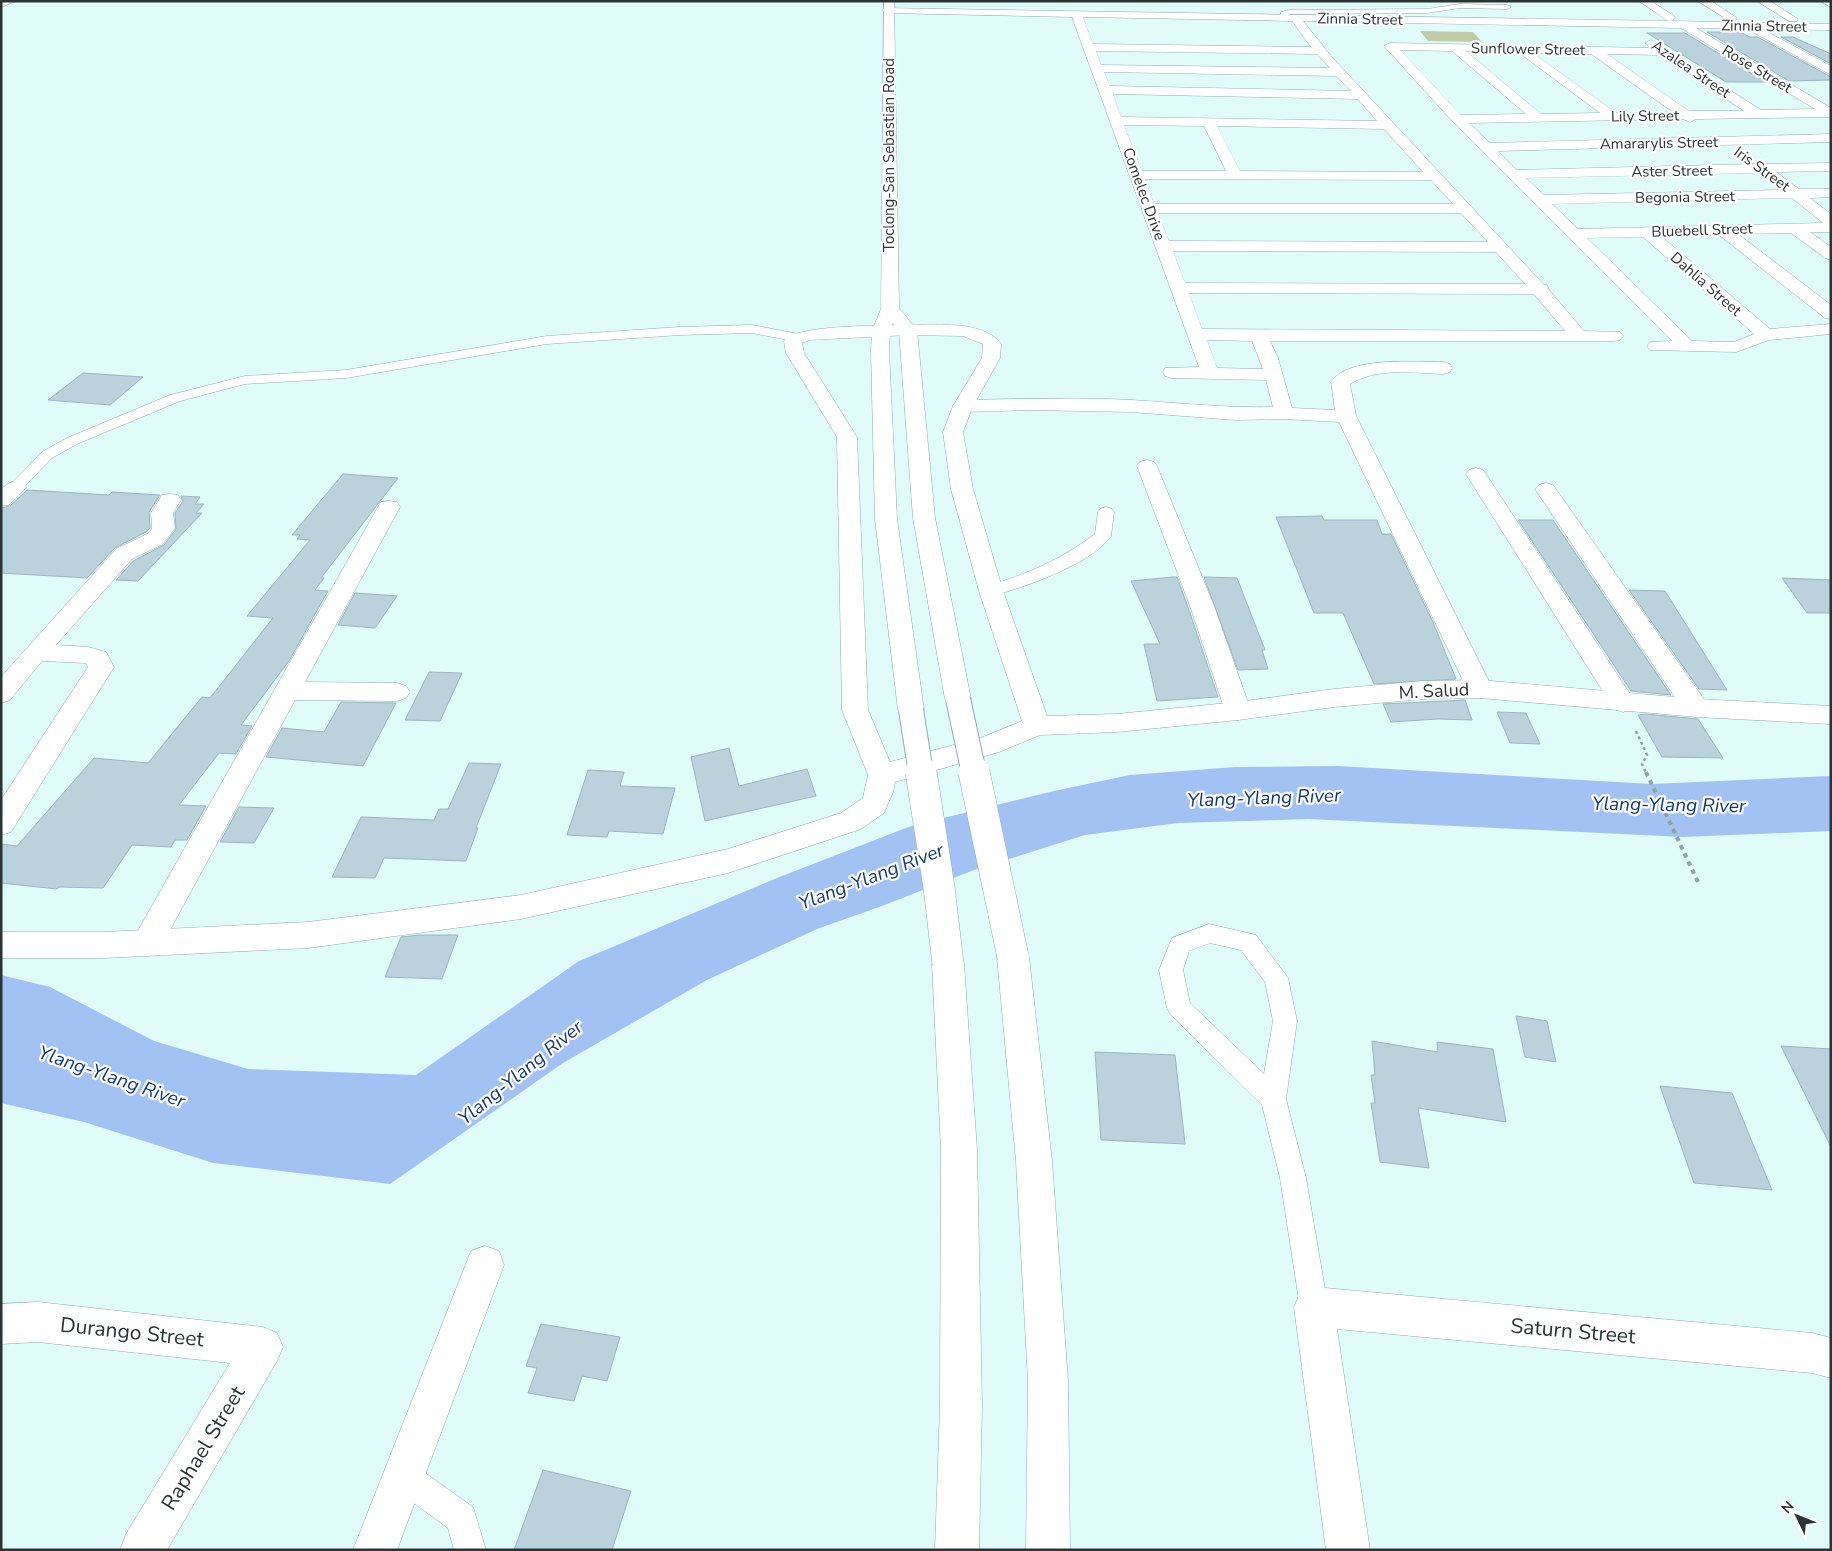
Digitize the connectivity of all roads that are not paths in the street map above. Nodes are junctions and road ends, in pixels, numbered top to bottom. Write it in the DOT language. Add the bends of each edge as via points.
graph roads {
  1 [pos="1644,1"];
  2 [pos="1703,1"];
  3 [pos="1762,1"];
  4 [pos="1825,1"];
  5 [pos="1831,4"];
  6 [pos="889,6"];
  7 [pos="1507,7"];
  8 [pos="1670,18"];
  9 [pos="1732,18"];
  10 [pos="1793,19"];
  11 [pos="1831,20"];
  12 [pos="1620,21"];
  13 [pos="1083,23"];
  14 [pos="1294,24"];
  15 [pos="1684,25"];
  16 [pos="1748,26"];
  17 [pos="1828,29"];
  18 [pos="1089,47"];
  19 [pos="1454,47"];
  20 [pos="1521,49"];
  21 [pos="1594,50"];
  22 [pos="1320,51"];
  23 [pos="1665,52"];
  24 [pos="1097,68"];
  25 [pos="1831,71"];
  26 [pos="1339,72"];
  27 [pos="1106,90"];
  28 [pos="1361,95"];
  29 [pos="1830,112"];
  30 [pos="1758,114"];
  31 [pos="1686,115"];
  32 [pos="1612,116"];
  33 [pos="1538,118"];
  34 [pos="1458,119"];
  35 [pos="1118,120"];
  36 [pos="1208,122"];
  37 [pos="1386,124"];
  38 [pos="1831,138"];
  39 [pos="1723,141"];
  40 [pos="1486,147"];
  41 [pos="1831,167"];
  42 [pos="1764,169"];
  43 [pos="1513,174"];
  44 [pos="1137,175"];
  45 [pos="1235,175"];
  46 [pos="1435,176"];
  47 [pos="1831,193"];
  48 [pos="1796,194"];
  49 [pos="1540,200"];
  50 [pos="1150,208"];
  51 [pos="1466,209"];
  52 [pos="1831,221"];
  53 [pos="1831,227"];
  54 [pos="1794,228"];
  55 [pos="1723,230"];
  56 [pos="1647,232"];
  57 [pos="1574,234"];
  58 [pos="1163,246"];
  59 [pos="1501,246"];
  60 [pos="1831,255"];
  61 [pos="1178,288"];
  62 [pos="1540,289"];
  63 [pos="890,309"];
  64 [pos="1831,314"];
  65 [pos="1831,329"];
  66 [pos="908,330"];
  67 [pos="881,331"];
  68 [pos="1195,334"];
  69 [pos="1766,335"];
  70 [pos="1259,336"];
  71 [pos="1579,336"];
  72 [pos="1614,336"];
  73 [pos="799,338"];
  74 [pos="1686,345"];
  75 [pos="1656,346"];
  76 [pos="1444,368"];
  77 [pos="1172,372"];
  78 [pos="1210,373"];
  79 [pos="1274,374"];
  80 [pos="963,406"];
  81 [pos="1284,413"];
  82 [pos="1346,416"];
  83 [pos="1147,466"];
  84 [pos="1476,474"];
  85 [pos="1546,489"];
  86 [pos="9,494"];
  87 [pos="170,500"];
  88 [pos="389,507"];
  89 [pos="1106,512"];
  90 [pos="991,591"];
  91 [pos="36,652"];
  92 [pos="1480,689"];
  93 [pos="287,691"];
  94 [pos="397,692"];
  95 [pos="1,694"];
  96 [pos="1697,708"];
  97 [pos="1238,711"];
  98 [pos="1628,713"];
  99 [pos="1831,715"];
  100 [pos="1037,726"];
  101 [pos="882,775"];
  102 [pos="1,824"];
  103 [pos="147,943"];
  104 [pos="1,945"];
  105 [pos="1273,1099"];
  106 [pos="484,1265"];
  107 [pos="1314,1307"];
  108 [pos="1,1324"];
  109 [pos="264,1346"];
  110 [pos="1831,1358"];
  111 [pos="403,1476"];
  112 [pos="142,1550"];
  113 [pos="375,1550"];
  114 [pos="470,1550"];
  115 [pos="958,1550"];
  116 [pos="1048,1550"];
  117 [pos="1348,1550"];
  1 -- 8 [label="street"];
  2 -- 9 [label="street"];
  3 -- 10 [label="street"];
  4 -- 5 [label="street"];
  6 -- 13 [label="street, Zinnia Street"];
  6 -- 63 [label="street, Toclong-San Sebastian Road"];
  7 -- 14 [label="lane" via="1284,14"];
  8 -- 9 [label="street"];
  8 -- 12 [label="street"];
  9 -- 10 [label="street"];
  10 -- 11 [label="street"];
  12 -- 14 [label="street, Zinnia Street"];
  12 -- 15 [label="street, Zinnia Street"];
  12 -- 23 [label="street, Azalea Street"];
  13 -- 14 [label="street, Zinnia Street"];
  13 -- 18 [label="street, Comelec Drive"];
  14 -- 22 [label="street"];
  15 -- 16 [label="street, Zinnia Street"];
  15 -- 29 [label="street, Rose Street"];
  16 -- 17 [label="street, Zinnia Street"];
  16 -- 25 [label="street"];
  18 -- 22 [label="street"];
  18 -- 24 [label="street, Comelec Drive"];
  19 -- 20 [label="street, Sunflower Street"];
  19 -- 33 [label="street"];
  19 -- 34 [label="street, Sunflower Street" via="1390,46"];
  20 -- 21 [label="street, Sunflower Street"];
  20 -- 32 [label="street"];
  21 -- 23 [label="street, Sunflower Street"];
  21 -- 31 [label="street, Iris Street"];
  22 -- 26 [label="street"];
  23 -- 30 [label="street, Azalea Street"];
  24 -- 26 [label="street"];
  24 -- 27 [label="street, Comelec Drive"];
  26 -- 28 [label="street"];
  27 -- 28 [label="street"];
  27 -- 35 [label="street, Comelec Drive"];
  28 -- 37 [label="street"];
  29 -- 30 [label="street, Lily Street"];
  30 -- 31 [label="street, Lily Street"];
  31 -- 32 [label="street, Lily Street"];
  31 -- 39 [label="street, Iris Street"];
  32 -- 33 [label="street, Lily Street"];
  33 -- 34 [label="street, Lily Street"];
  34 -- 40 [label="street"];
  35 -- 36 [label="street"];
  35 -- 44 [label="street, Comelec Drive"];
  36 -- 37 [label="street"];
  36 -- 45 [label="street"];
  37 -- 46 [label="street"];
  38 -- 39 [label="street, Amararylis Street"];
  39 -- 40 [label="street, Amararylis Street"];
  39 -- 42 [label="street, Iris Street"];
  40 -- 43 [label="street"];
  41 -- 42 [label="street, Aster Street"];
  42 -- 43 [label="street, Aster Street"];
  42 -- 48 [label="street, Iris Street"];
  43 -- 49 [label="street"];
  44 -- 45 [label="street"];
  44 -- 50 [label="street, Comelec Drive"];
  45 -- 46 [label="street"];
  46 -- 51 [label="street"];
  47 -- 48 [label="street, Begonia Street"];
  48 -- 49 [label="street, Begonia Street"];
  48 -- 52 [label="street, Iris Street"];
  49 -- 57 [label="street"];
  50 -- 51 [label="street"];
  50 -- 58 [label="street, Comelec Drive"];
  51 -- 59 [label="street"];
  53 -- 54 [label="street, Bluebell Street"];
  54 -- 55 [label="street, Bluebell Street"];
  54 -- 60 [label="street"];
  55 -- 56 [label="street, Bluebell Street"];
  55 -- 64 [label="street"];
  56 -- 57 [label="street, Bluebell Street"];
  56 -- 69 [label="street, Dahlia Street"];
  57 -- 74 [label="street"];
  58 -- 59 [label="street"];
  58 -- 61 [label="street, Comelec Drive"];
  59 -- 62 [label="street"];
  61 -- 62 [label="street"];
  61 -- 68 [label="street, Comelec Drive"];
  62 -- 71 [label="street"];
  63 -- 66 [label="street"];
  63 -- 67 [label="street"];
  65 -- 69 [label="street"];
  66 -- 67 [label="street"];
  66 -- 80 [label="street" via="965,331 988,339 992,344 991,358"];
  66 -- 116 [label="street, bridge" via="924,518 958,699 1013,957 1034,1162 1048,1381"];
  67 -- 73 [label="street"];
  67 -- 115 [label="street, bridge" via="886,519 910,710 948,964 958,1150 961,1406"];
  68 -- 70 [label="street"];
  68 -- 78 [label="street, Comelec Drive"];
  69 -- 74 [label="street" via="1736,347"];
  70 -- 71 [label="street"];
  70 -- 79 [label="street"];
  71 -- 72 [label="street"];
  73 -- 86 [label="lane" via="752,329 547,340 346,374 244,380 175,398 72,441 47,455"];
  73 -- 101 [label="street" via="793,341 795,353 848,436 855,710"];
  74 -- 75 [label="street"];
  76 -- 82 [label="street" via="1383,367 1349,374 1340,382"];
  77 -- 78 [label="street"];
  78 -- 79 [label="street"];
  79 -- 81 [label="street"];
  80 -- 81 [label="street" via="1131,406 1236,414"];
  80 -- 90 [label="street" via="953,432 960,479"];
  81 -- 82 [label="street"];
  82 -- 92 [label="street"];
  83 -- 97 [label="street" via="1202,606"];
  84 -- 98 [label="street"];
  85 -- 96 [label="street"];
  87 -- 91 [label="street" via="162,512 164,528 161,533 124,554"];
  88 -- 93 [label="street"];
  89 -- 90 [label="lane" via="1103,536 1075,558 1035,577"];
  90 -- 100 [label="street"];
  91 -- 95 [label="street"];
  91 -- 102 [label="street" via="88,655 97,658 101,667"];
  92 -- 97 [label="street, M. Salud" via="1423,690 1334,698"];
  92 -- 98 [label="street, M. Salud" via="1535,693"];
  93 -- 94 [label="street"];
  93 -- 103 [label="street"];
  96 -- 98 [label="street, M. Salud"];
  96 -- 99 [label="street, M. Salud"];
  97 -- 100 [label="street, M. Salud"];
  100 -- 101 [label="street, M. Salud" via="990,745"];
  101 -- 103 [label="street" via="874,805 851,821 728,861 522,907 308,935"];
  103 -- 104 [label="street"];
  105 -- 105 [label="lane" via="1285,1021 1276,978 1248,942 1209,933 1180,945 1171,970 1179,1008"];
  105 -- 107 [label="lane" via="1292,1178"];
  106 -- 111 [label="street"];
  107 -- 110 [label="street, Saturn Street" via="1812,1353"];
  107 -- 117 [label="street"];
  108 -- 109 [label="street, Durango Street" via="38,1322"];
  109 -- 112 [label="street, Raphael Street"];
  111 -- 113 [label="street"];
  111 -- 114 [label="lane" via="462,1518"];
}
